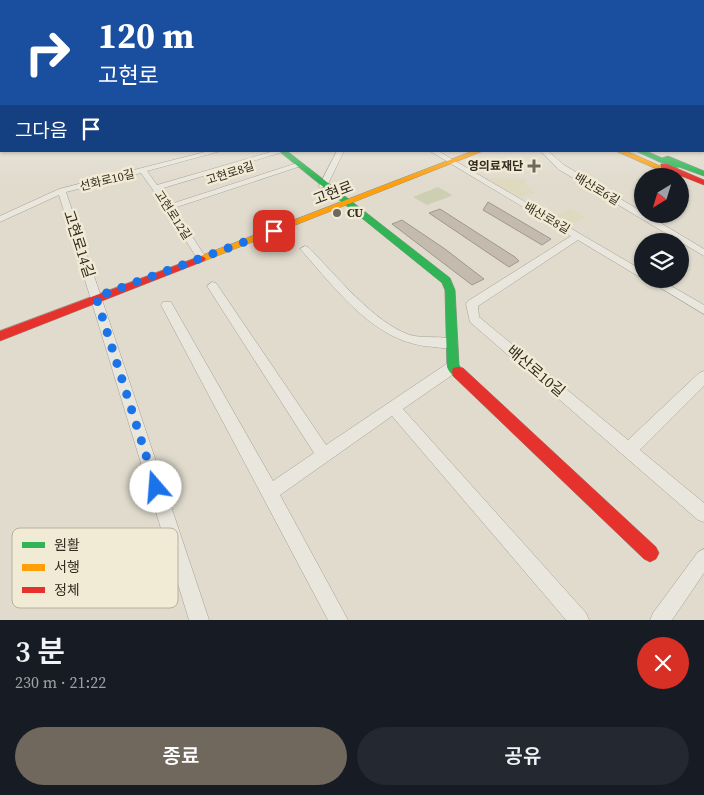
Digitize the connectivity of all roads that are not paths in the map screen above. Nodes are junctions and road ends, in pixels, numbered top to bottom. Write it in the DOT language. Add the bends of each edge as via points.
graph roads {
  1 [pos="214,152"];
  2 [pos="279,152"];
  3 [pos="283,152"];
  4 [pos="340,152"];
  5 [pos="434,152"];
  6 [pos="478,152"];
  7 [pos="545,152"];
  8 [pos="621,152"];
  9 [pos="630,152"];
  10 [pos="642,152"];
  11 [pos="650,152"];
  12 [pos="452,163"];
  13 [pos="300,165"];
  14 [pos="660,168"];
  15 [pos="144,172"];
  16 [pos="704,175"];
  17 [pos="689,179"];
  18 [pos="704,185"];
  19 [pos="323,186"];
  20 [pos="155,188"];
  21 [pos="62,191"];
  22 [pos="346,204"];
  23 [pos="170,207"];
  24 [pos="0,220"];
  25 [pos="578,236"];
  26 [pos="305,250"];
  27 [pos="704,253"];
  28 [pos="201,258"];
  29 [pos="634,269"];
  30 [pos="212,286"];
  31 [pos="666,288"];
  32 [pos="96,297"];
  33 [pos="167,306"];
  34 [pos="704,310"];
  35 [pos="0,336"];
  36 [pos="452,343"];
  37 [pos="453,367"];
  38 [pos="704,377"];
  39 [pos="394,408"];
  40 [pos="629,450"];
  41 [pos="324,456"];
  42 [pos="270,492"];
  43 [pos="704,514"];
  44 [pos="170,528"];
  45 [pos="650,553"];
  46 [pos="178,554"];
  47 [pos="704,558"];
  48 [pos="199,620"];
  49 [pos="338,620"];
  50 [pos="579,620"];
  51 [pos="660,620"];
  1 -- 15 [label="street, 선화로10길"];
  2 -- 20 [label="street, 고현로8길"];
  3 -- 13 [label="street, 고현로8길"];
  4 -- 19 [label="street"];
  5 -- 12 [label="street, 배산로8길"];
  6 -- 12 [label="street, 고현로"];
  7 -- 27 [label="street, 배산로6길" via="561,167"];
  8 -- 14 [label="street"];
  9 -- 18 [label="street"];
  10 -- 16 [label="street"];
  11 -- 16 [label="street"];
  12 -- 22 [label="street, 고현로"];
  12 -- 25 [label="street, 배산로8길"];
  13 -- 19 [label="street, 고현로8길"];
  13 -- 23 [label="street, 고현로8길"];
  15 -- 20 [label="street, 고현로12길"];
  15 -- 21 [label="street, 선화로10길"];
  17 -- 18 [label="street"];
  19 -- 22 [label="street, 고현로8길"];
  20 -- 23 [label="street, 고현로12길"];
  21 -- 24 [label="street, 선화로10길"];
  21 -- 32 [label="street, 고현로14길"];
  22 -- 28 [label="street, 고현로"];
  22 -- 36 [label="street, 고현로8길" via="446,281 450,290"];
  23 -- 28 [label="street, 고현로12길"];
  25 -- 29 [label="street, 배산로8길"];
  25 -- 40 [label="street, 배산로10길" via="472,304 474,319"];
  26 -- 36 [label="street" via="388,330 424,342"];
  28 -- 32 [label="street, 고현로"];
  30 -- 41 [label="street"];
  31 -- 34 [label="street"];
  32 -- 35 [label="street, 고현로"];
  32 -- 44 [label="street, 고현로14길"];
  33 -- 42 [label="street"];
  36 -- 37 [label="street, 고현로8길"];
  37 -- 39 [label="street"];
  37 -- 45 [label="street"];
  38 -- 40 [label="street"];
  39 -- 41 [label="street"];
  39 -- 50 [label="street"];
  40 -- 43 [label="street, 배산로10길"];
  41 -- 42 [label="street"];
  42 -- 49 [label="street"];
  46 -- 48 [label="street, 고현로14길"];
  47 -- 51 [label="street"];
}
